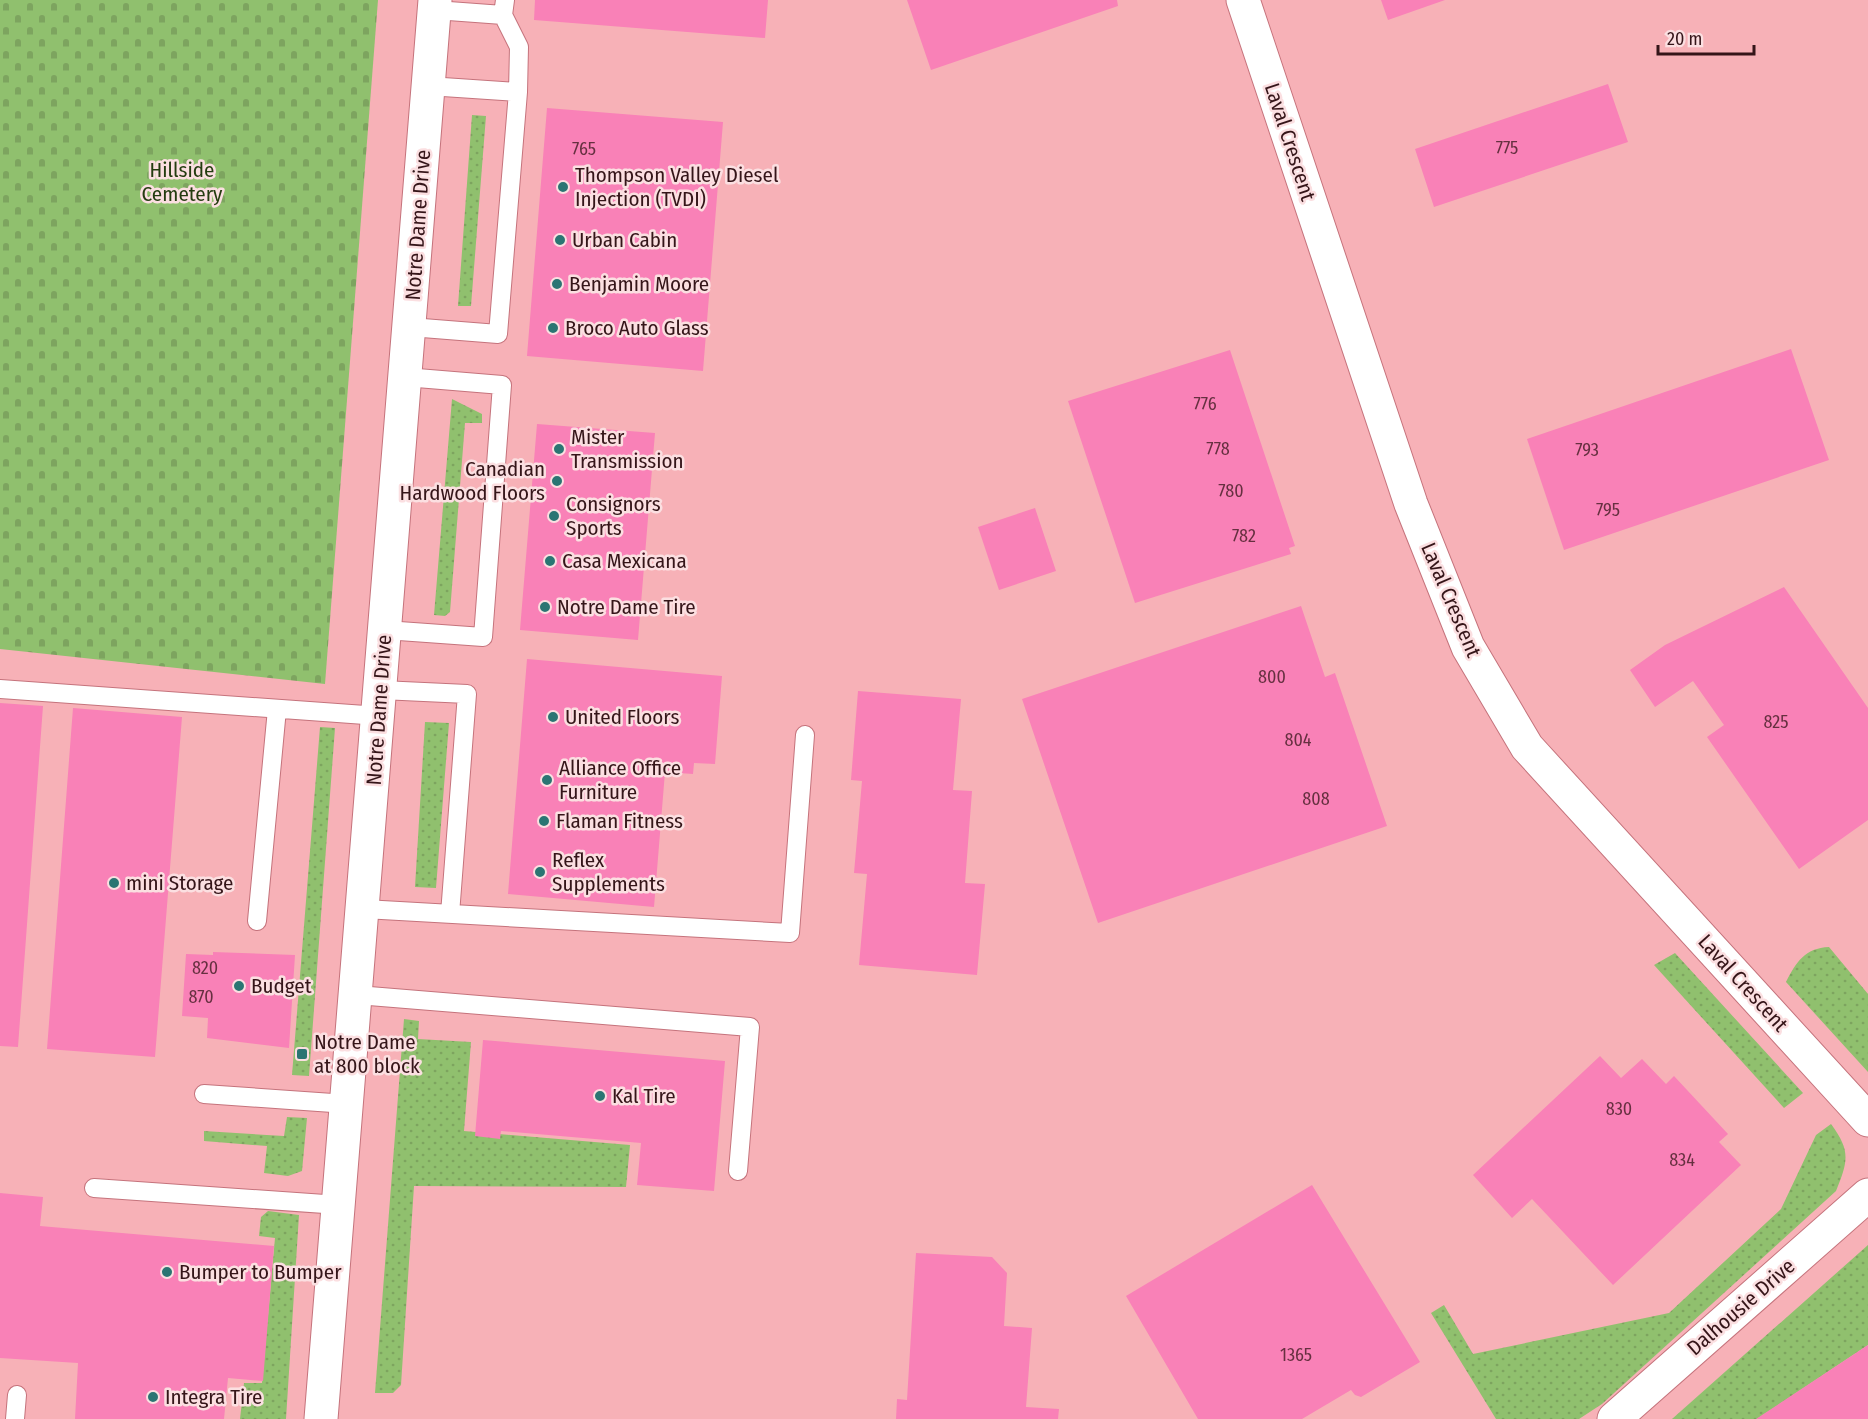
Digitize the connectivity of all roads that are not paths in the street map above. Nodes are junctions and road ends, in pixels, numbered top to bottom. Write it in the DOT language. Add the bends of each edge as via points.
graph roads {
  1 [pos="1243,0"];
  2 [pos="435,5"];
  3 [pos="504,8"];
  4 [pos="428,86"];
  5 [pos="519,92"];
  6 [pos="410,327"];
  7 [pos="405,377"];
  8 [pos="385,630"];
  9 [pos="0,689"];
  10 [pos="380,703"];
  11 [pos="277,709"];
  12 [pos="805,735"];
  13 [pos="364,909"];
  14 [pos="450,914"];
  15 [pos="258,921"];
  16 [pos="357,995"];
  17 [pos="204,1094"];
  18 [pos="347,1104"];
  19 [pos="1868,1120"];
  20 [pos="738,1171"];
  21 [pos="94,1188"];
  22 [pos="1868,1195"];
  23 [pos="339,1205"];
  24 [pos="17,1395"];
  25 [pos="15,1419"];
  26 [pos="321,1419"];
  27 [pos="1614,1419"];
  1 -- 19 [label="street, Laval Crescent" via="1411,504 1468,647 1527,747"];
  2 -- 3 [label="lane"];
  2 -- 4 [label="street, Notre Dame Drive"];
  3 -- 5 [label="lane" via="519,47"];
  4 -- 5 [label="lane"];
  4 -- 6 [label="street, Notre Dame Drive"];
  5 -- 6 [label="lane" via="498,334"];
  6 -- 7 [label="street, Notre Dame Drive"];
  7 -- 8 [label="street, Notre Dame Drive"];
  7 -- 8 [label="lane" via="502,385 483,637"];
  8 -- 10 [label="street, Notre Dame Drive"];
  9 -- 11 [label="lane"];
  10 -- 11 [label="lane"];
  10 -- 13 [label="street, Notre Dame Drive"];
  10 -- 14 [label="lane" via="467,694"];
  11 -- 15 [label="lane"];
  12 -- 14 [label="lane" via="790,933"];
  13 -- 14 [label="lane"];
  13 -- 16 [label="street, Notre Dame Drive"];
  16 -- 18 [label="street, Notre Dame Drive"];
  16 -- 20 [label="lane" via="750,1027"];
  17 -- 18 [label="lane"];
  18 -- 23 [label="street, Notre Dame Drive"];
  21 -- 23 [label="lane"];
  22 -- 27 [label="street, Dalhousie Drive"];
  23 -- 26 [label="street, Notre Dame Drive"];
  24 -- 25 [label="lane"];
}
